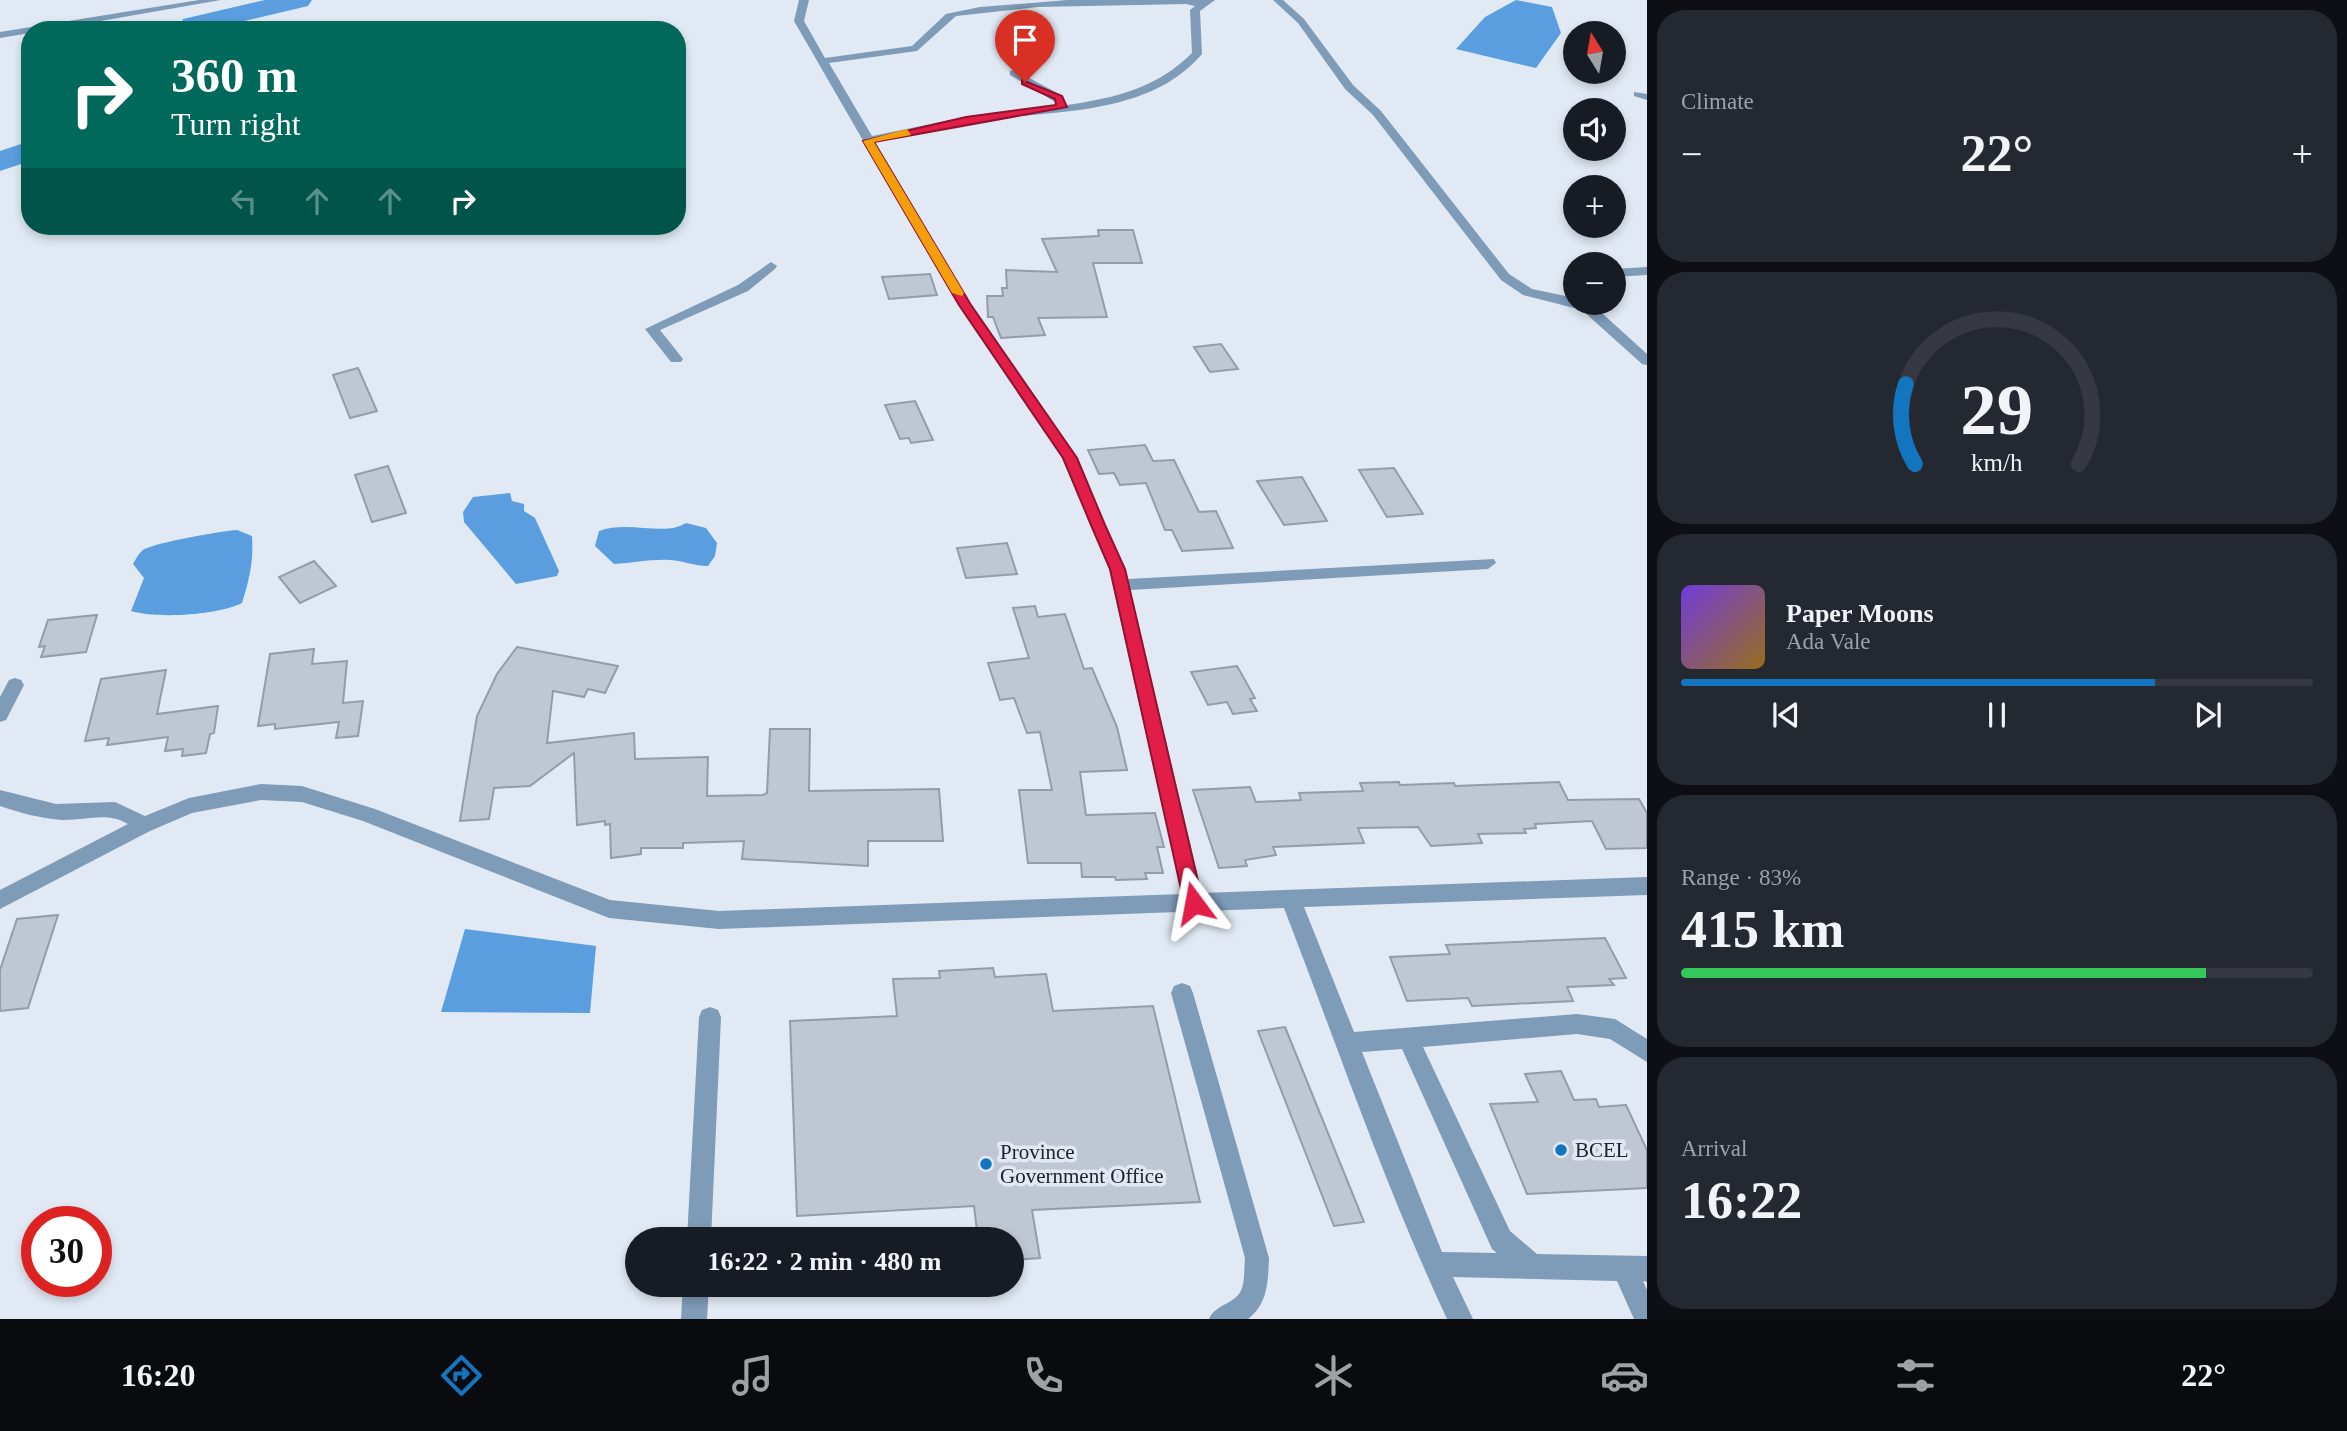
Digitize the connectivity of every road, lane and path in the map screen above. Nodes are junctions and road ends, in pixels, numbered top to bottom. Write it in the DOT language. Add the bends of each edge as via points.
graph roads {
  1 [pos="216,0"];
  2 [pos="804,0"];
  3 [pos="1278,0"];
  4 [pos="1206,2"];
  5 [pos="86,21"];
  6 [pos="21,32"];
  7 [pos="0,35"];
  8 [pos="822,61"];
  9 [pos="1014,73"];
  10 [pos="1058,109"];
  11 [pos="868,141"];
  12 [pos="771,266"];
  13 [pos="1647,271"];
  14 [pos="1626,272"];
  15 [pos="1563,300"];
  16 [pos="1594,315"];
  17 [pos="676,359"];
  18 [pos="1647,361"];
  19 [pos="1488,564"];
  20 [pos="1121,585"];
  21 [pos="15,685"];
  22 [pos="0,715"];
  23 [pos="0,798"];
  24 [pos="143,825"];
  25 [pos="1647,886"];
  26 [pos="0,900"];
  27 [pos="1291,900"];
  28 [pos="1194,903"];
  29 [pos="1182,993"];
  30 [pos="710,1017"];
  31 [pos="1408,1038"];
  32 [pos="1345,1043"];
  33 [pos="1647,1052"];
  34 [pos="700,1227"];
  35 [pos="1434,1264"];
  36 [pos="1533,1267"];
  37 [pos="1635,1269"];
  38 [pos="695,1297"];
  39 [pos="694,1319"];
  40 [pos="1222,1319"];
  41 [pos="1460,1319"];
  42 [pos="1647,1319"];
  1 -- 5 [label="street"];
  2 -- 8 [label="street" via="799,21"];
  3 -- 15 [label="street" via="1301,22 1349,87 1377,113 1506,277 1528,292"];
  4 -- 8 [label="street" via="1021,5 953,14 914,50"];
  4 -- 10 [label="street" via="1195,10 1197,54 1188,67 1132,94"];
  6 -- 7 [label="street"];
  8 -- 11 [label="street"];
  9 -- 10 [label="street" via="1059,98 1063,103"];
  10 -- 11 [label="street" via="977,118"];
  11 -- 20 [label="street" via="965,305 1070,458"];
  12 -- 17 [label="street" via="743,288 652,330"];
  13 -- 14 [label="street"];
  16 -- 18 [label="street"];
  19 -- 20 [label="street"];
  20 -- 28 [label="street"];
  21 -- 22 [label="street"];
  23 -- 24 [label="street" via="33,809 66,812 113,808 131,813"];
  24 -- 26 [label="street"];
  24 -- 28 [label="street" via="227,797 261,792 302,794 609,909 719,920"];
  25 -- 27 [label="street"];
  27 -- 28 [label="street"];
  27 -- 32 [label="street"];
  29 -- 40 [label="street" via="1257,1258 1255,1293 1243,1310"];
  30 -- 34 [label="street"];
  31 -- 32 [label="street"];
  31 -- 33 [label="street" via="1577,1024 1615,1029"];
  31 -- 36 [label="street" via="1501,1240"];
  32 -- 35 [label="street"];
  35 -- 36 [label="street"];
  35 -- 41 [label="street"];
  36 -- 37 [label="street"];
  37 -- 42 [label="street"];
  38 -- 39 [label="street"];
}
